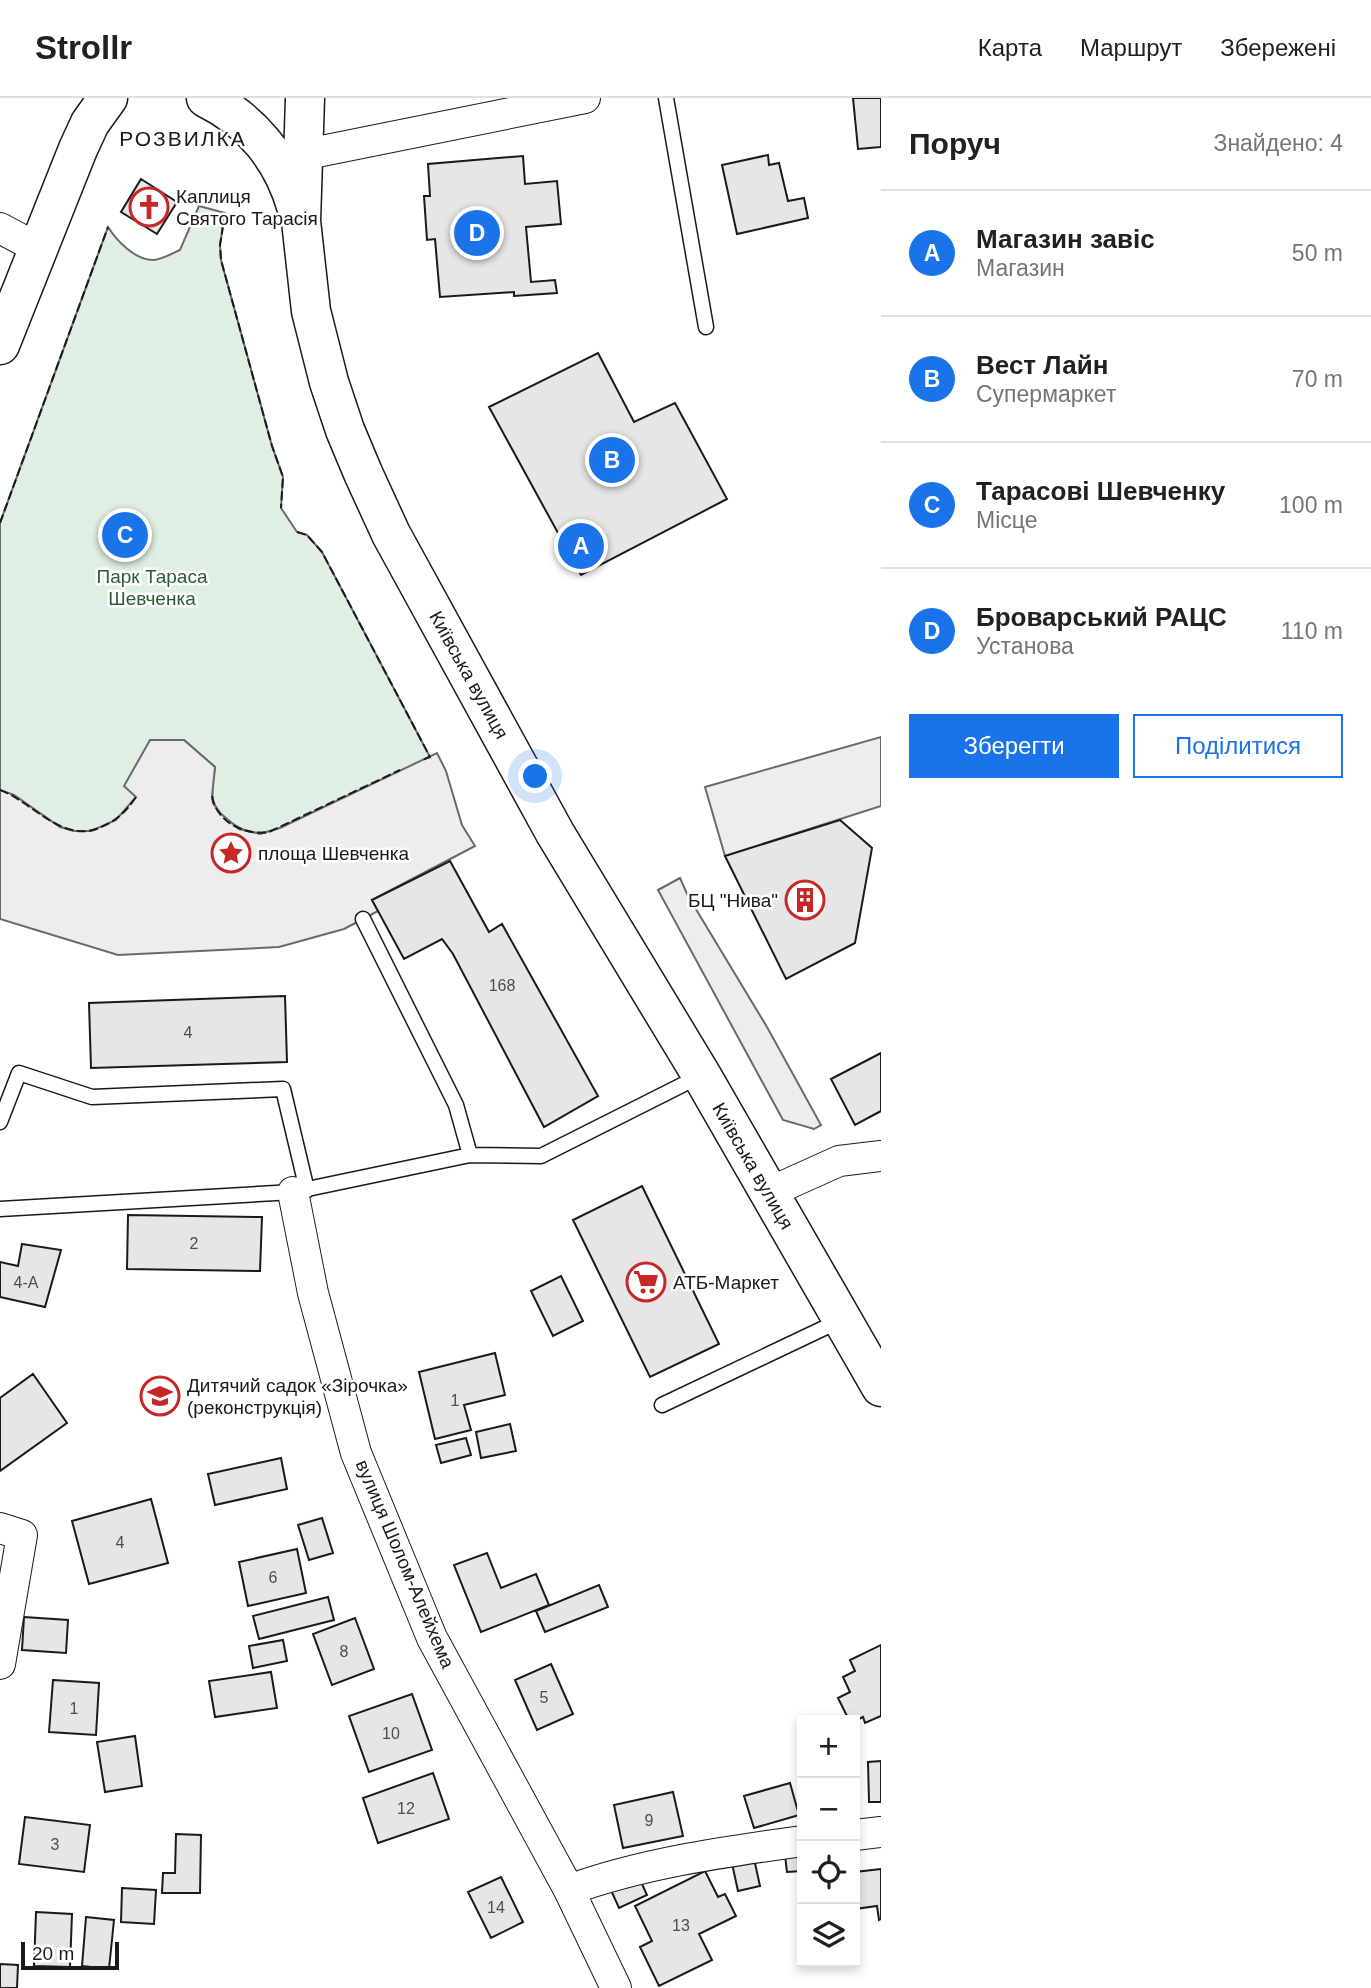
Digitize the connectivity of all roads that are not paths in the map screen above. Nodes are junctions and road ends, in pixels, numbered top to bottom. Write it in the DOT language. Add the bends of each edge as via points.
graph roads {
  1 [pos="129,98"];
  2 [pos="206,98"];
  3 [pos="246,98"];
  4 [pos="305,98"];
  5 [pos="585,98"];
  6 [pos="666,98"];
  7 [pos="99,110"];
  8 [pos="260,138"];
  9 [pos="302,155"];
  10 [pos="300,221"];
  11 [pos="0,228"];
  12 [pos="38,249"];
  13 [pos="706,327"];
  14 [pos="0,345"];
  15 [pos="363,919"];
  16 [pos="702,1076"];
  17 [pos="0,1122"];
  18 [pos="470,1155"];
  19 [pos="881,1156"];
  20 [pos="300,1191"];
  21 [pos="768,1193"];
  22 [pos="0,1209"];
  23 [pos="842,1320"];
  24 [pos="881,1387"];
  25 [pos="662,1405"];
  26 [pos="0,1528"];
  27 [pos="0,1664"];
  28 [pos="881,1832"];
  29 [pos="860,1834"];
  30 [pos="797,1842"];
  31 [pos="569,1890"];
  32 [pos="616,1988"];
  1 -- 7 [label="main road"];
  2 -- 8 [label="main road"];
  3 -- 8 [label="main road"];
  4 -- 9 [label="main road, Київська вулиця"];
  5 -- 9 [label="street"];
  6 -- 13 [label="lane"];
  7 -- 12 [label="main road"];
  8 -- 10 [label="main road" via="289,184"];
  9 -- 10 [label="main road, Київська вулиця"];
  10 -- 16 [label="main road, Київська вулиця" via="311,311 329,382 386,522 555,833"];
  11 -- 12 [label="street"];
  12 -- 14 [label="main road"];
  15 -- 18 [label="lane" via="456,1105"];
  16 -- 18 [label="lane" via="541,1156"];
  16 -- 21 [label="main road, Київська вулиця"];
  17 -- 20 [label="lane" via="19,1073 92,1097 283,1089"];
  18 -- 20 [label="lane"];
  19 -- 21 [label="street" via="839,1161"];
  20 -- 22 [label="lane"];
  20 -- 31 [label="street, вулиця Шолом-Алейхема" via="313,1293 356,1453 432,1637"];
  21 -- 23 [label="main road, Київська вулиця"];
  23 -- 24 [label="main road, Київська вулиця"];
  23 -- 25 [label="lane"];
  26 -- 27 [label="street" via="22,1535"];
  28 -- 29 [label="street"];
  30 -- 31 [label="street" via="609,1875"];
  31 -- 32 [label="street, вулиця Шолом-Алейхема"];
}
